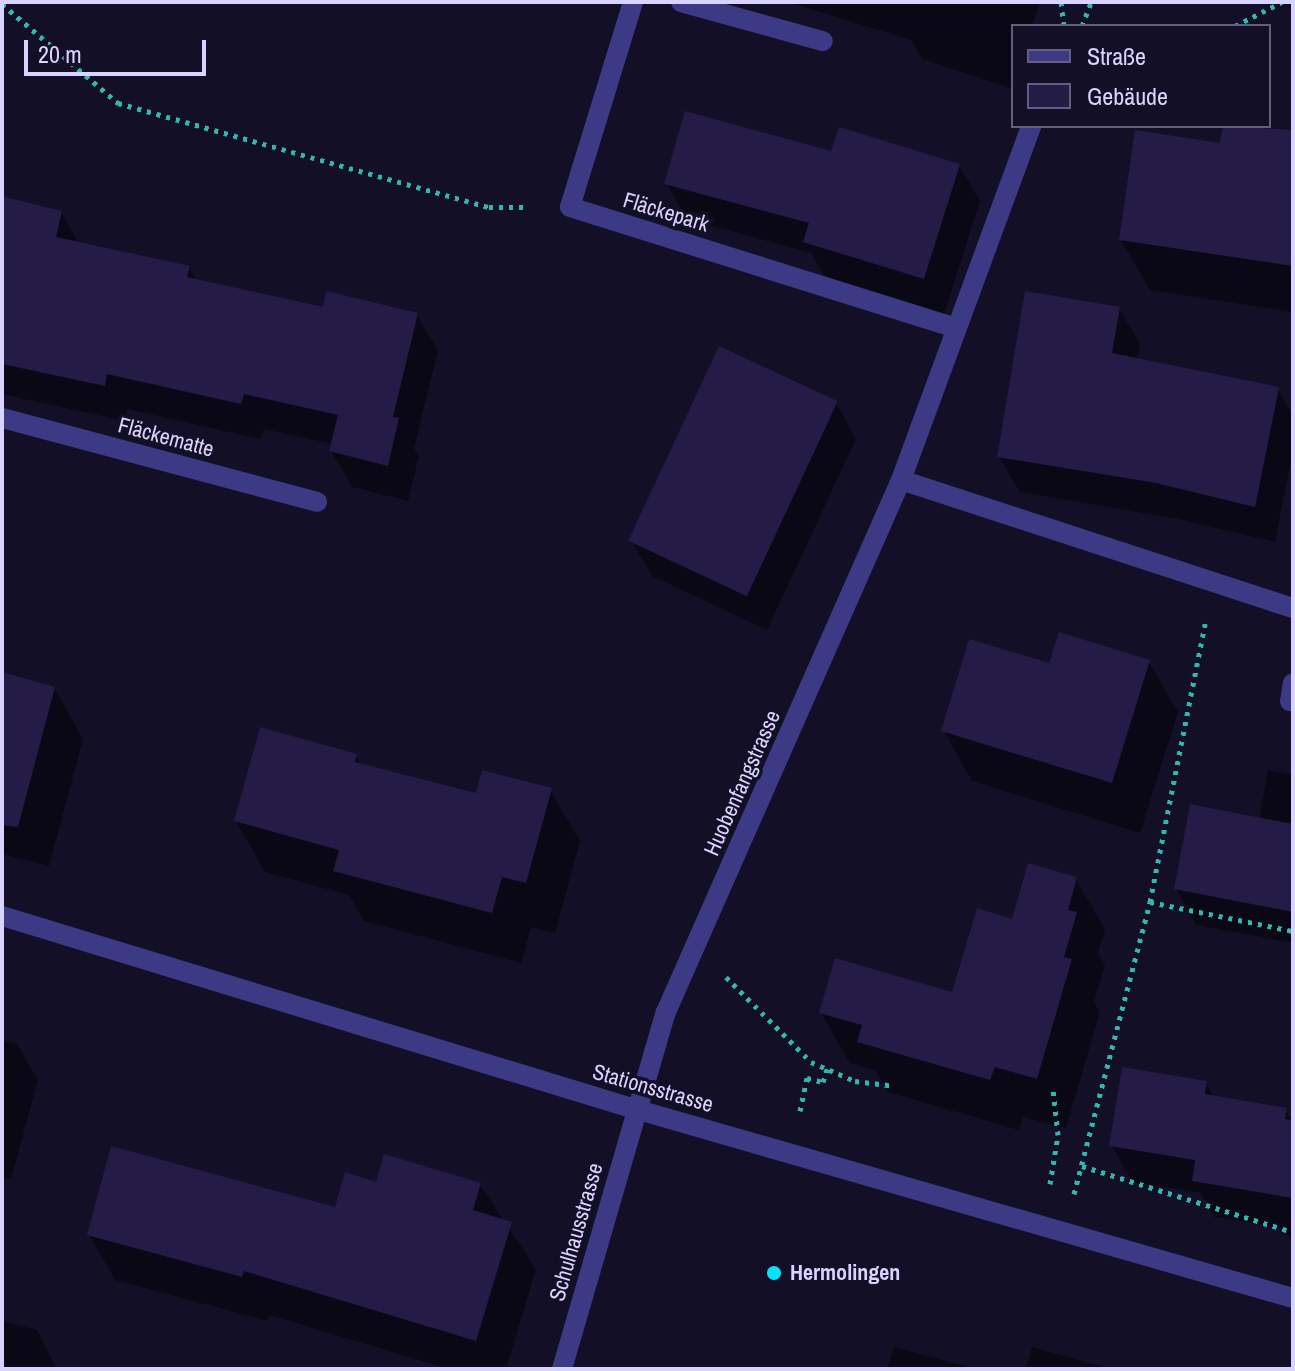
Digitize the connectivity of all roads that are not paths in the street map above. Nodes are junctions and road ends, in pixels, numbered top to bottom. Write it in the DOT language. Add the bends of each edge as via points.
graph roads {
  1 [pos="633,2"];
  2 [pos="681,2"];
  3 [pos="823,41"];
  4 [pos="1030,128"];
  5 [pos="953,327"];
  6 [pos="2,418"];
  7 [pos="901,480"];
  8 [pos="317,502"];
  9 [pos="1293,608"];
  10 [pos="2,916"];
  11 [pos="635,1109"];
  12 [pos="1293,1298"];
  13 [pos="562,1369"];
  1 -- 5 [label="street, Fläckepark" via="570,207"];
  2 -- 3 [label="street"];
  4 -- 5 [label="street, Huobenfangstrasse"];
  5 -- 7 [label="street, Huobenfangstrasse"];
  6 -- 8 [label="street, Fläckematte"];
  7 -- 9 [label="street"];
  7 -- 11 [label="street, Huobenfangstrasse" via="666,1012"];
  10 -- 11 [label="street, Stationsstrasse"];
  11 -- 12 [label="street, Stationsstrasse"];
  11 -- 13 [label="street, Schulhausstrasse"];
}
